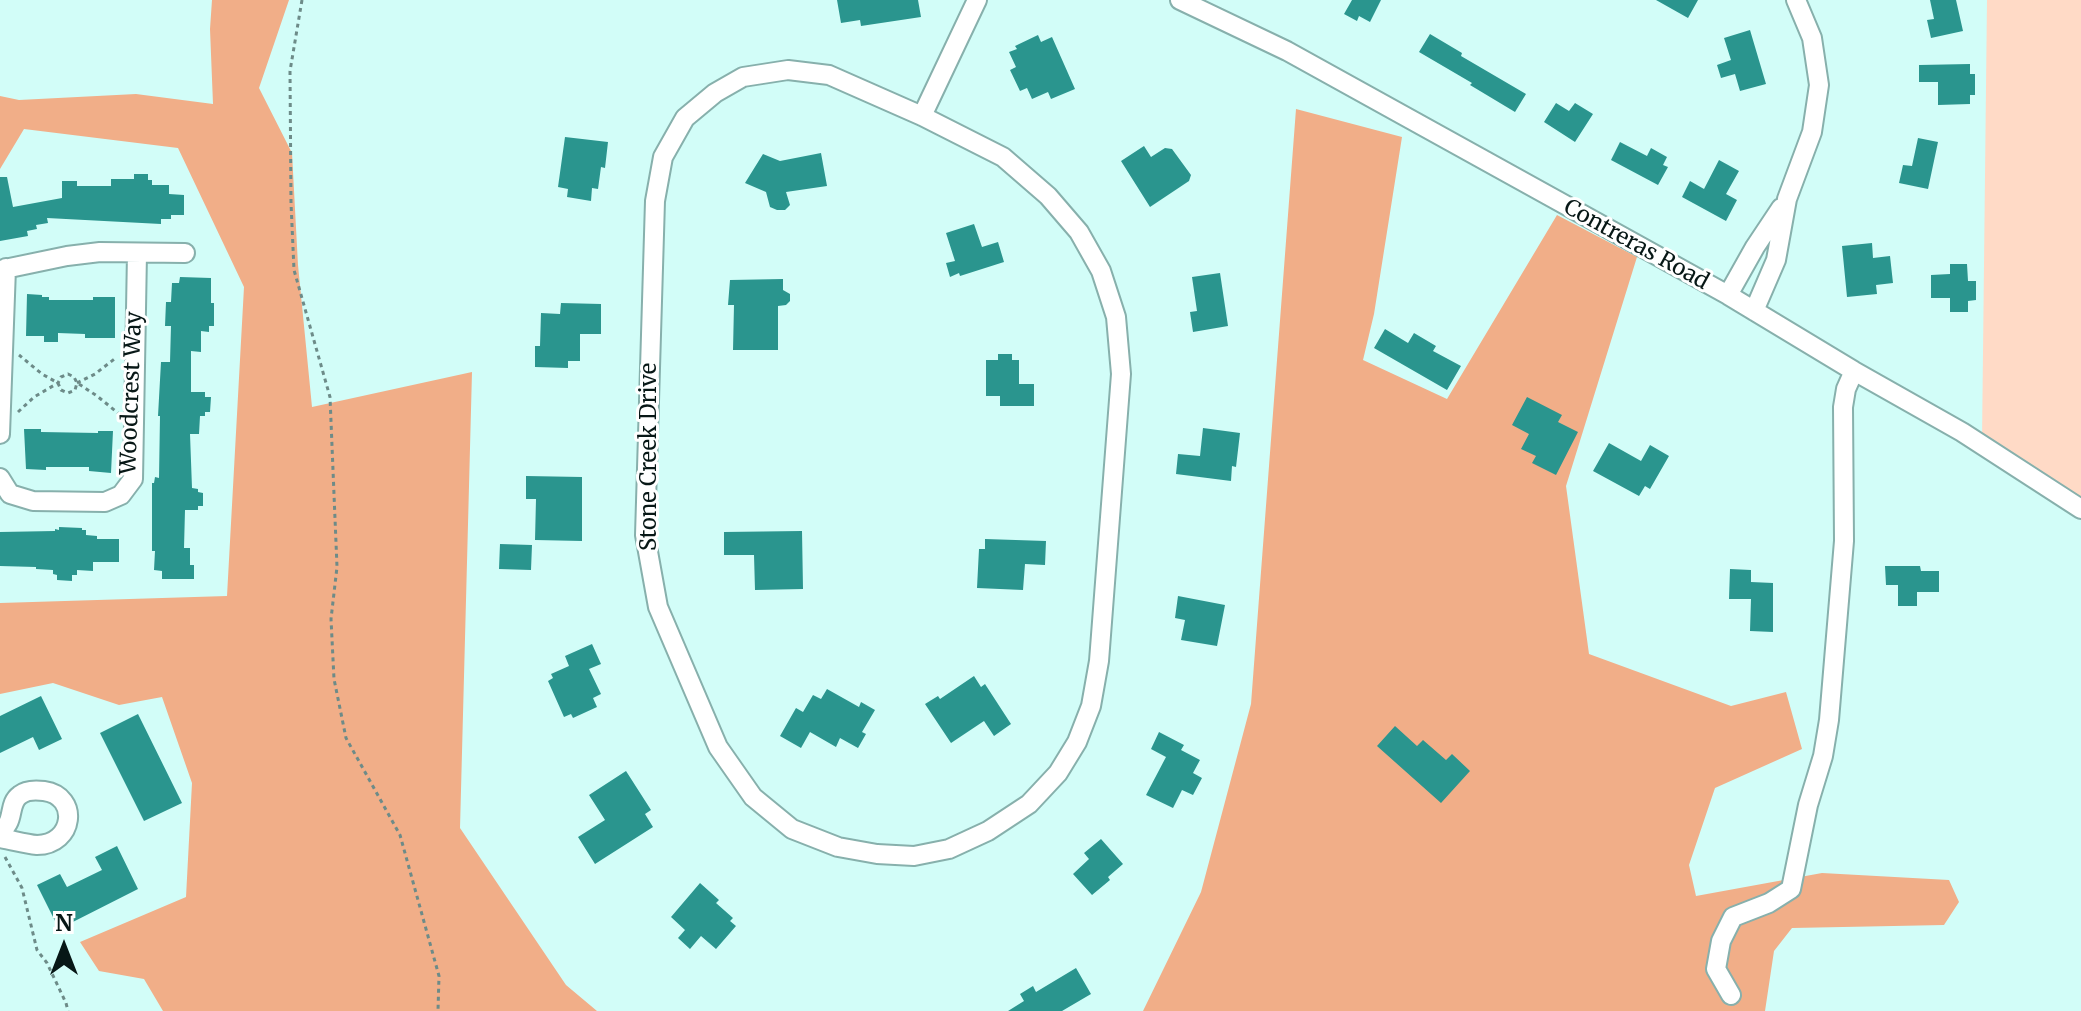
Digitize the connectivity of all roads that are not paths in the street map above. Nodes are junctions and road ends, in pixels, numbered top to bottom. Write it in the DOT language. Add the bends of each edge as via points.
graph roads {
  1 [pos="977,0"];
  2 [pos="1180,0"];
  3 [pos="1796,0"];
  4 [pos="922,116"];
  5 [pos="1787,199"];
  6 [pos="137,253"];
  7 [pos="185,253"];
  8 [pos="3,269"];
  9 [pos="1728,295"];
  10 [pos="1754,311"];
  11 [pos="1854,371"];
  12 [pos="0,431"];
  13 [pos="0,478"];
  14 [pos="2081,509"];
  15 [pos="1731,995"];
  1 -- 4 [label="street"];
  2 -- 9 [label="street, Contreras Road" via="1287,51"];
  3 -- 5 [label="street" via="1812,38 1819,85 1812,132"];
  4 -- 4 [label="street, Stone Creek Drive" via="829,75 788,70 743,77 685,118 663,157 655,201 645,535 658,607 718,747 753,797 792,829 838,847 914,856 949,849 1029,804 1077,742 1091,706 1099,661 1121,374 1116,317 1101,271 1079,232 1003,157"];
  5 -- 9 [label="street"];
  5 -- 10 [label="street" via="1776,260"];
  6 -- 7 [label="street"];
  6 -- 8 [label="street" via="89,253"];
  6 -- 13 [label="street, Woodcrest Way" via="133,479 121,495 105,502 33,501 10,494"];
  8 -- 12 [label="street"];
  9 -- 10 [label="street, Contreras Road"];
  10 -- 11 [label="street, Contreras Road"];
  11 -- 14 [label="street, Contreras Road"];
  11 -- 15 [label="street" via="1843,407 1844,541 1823,756 1791,889 1733,917 1721,941 1716,969"];
}
